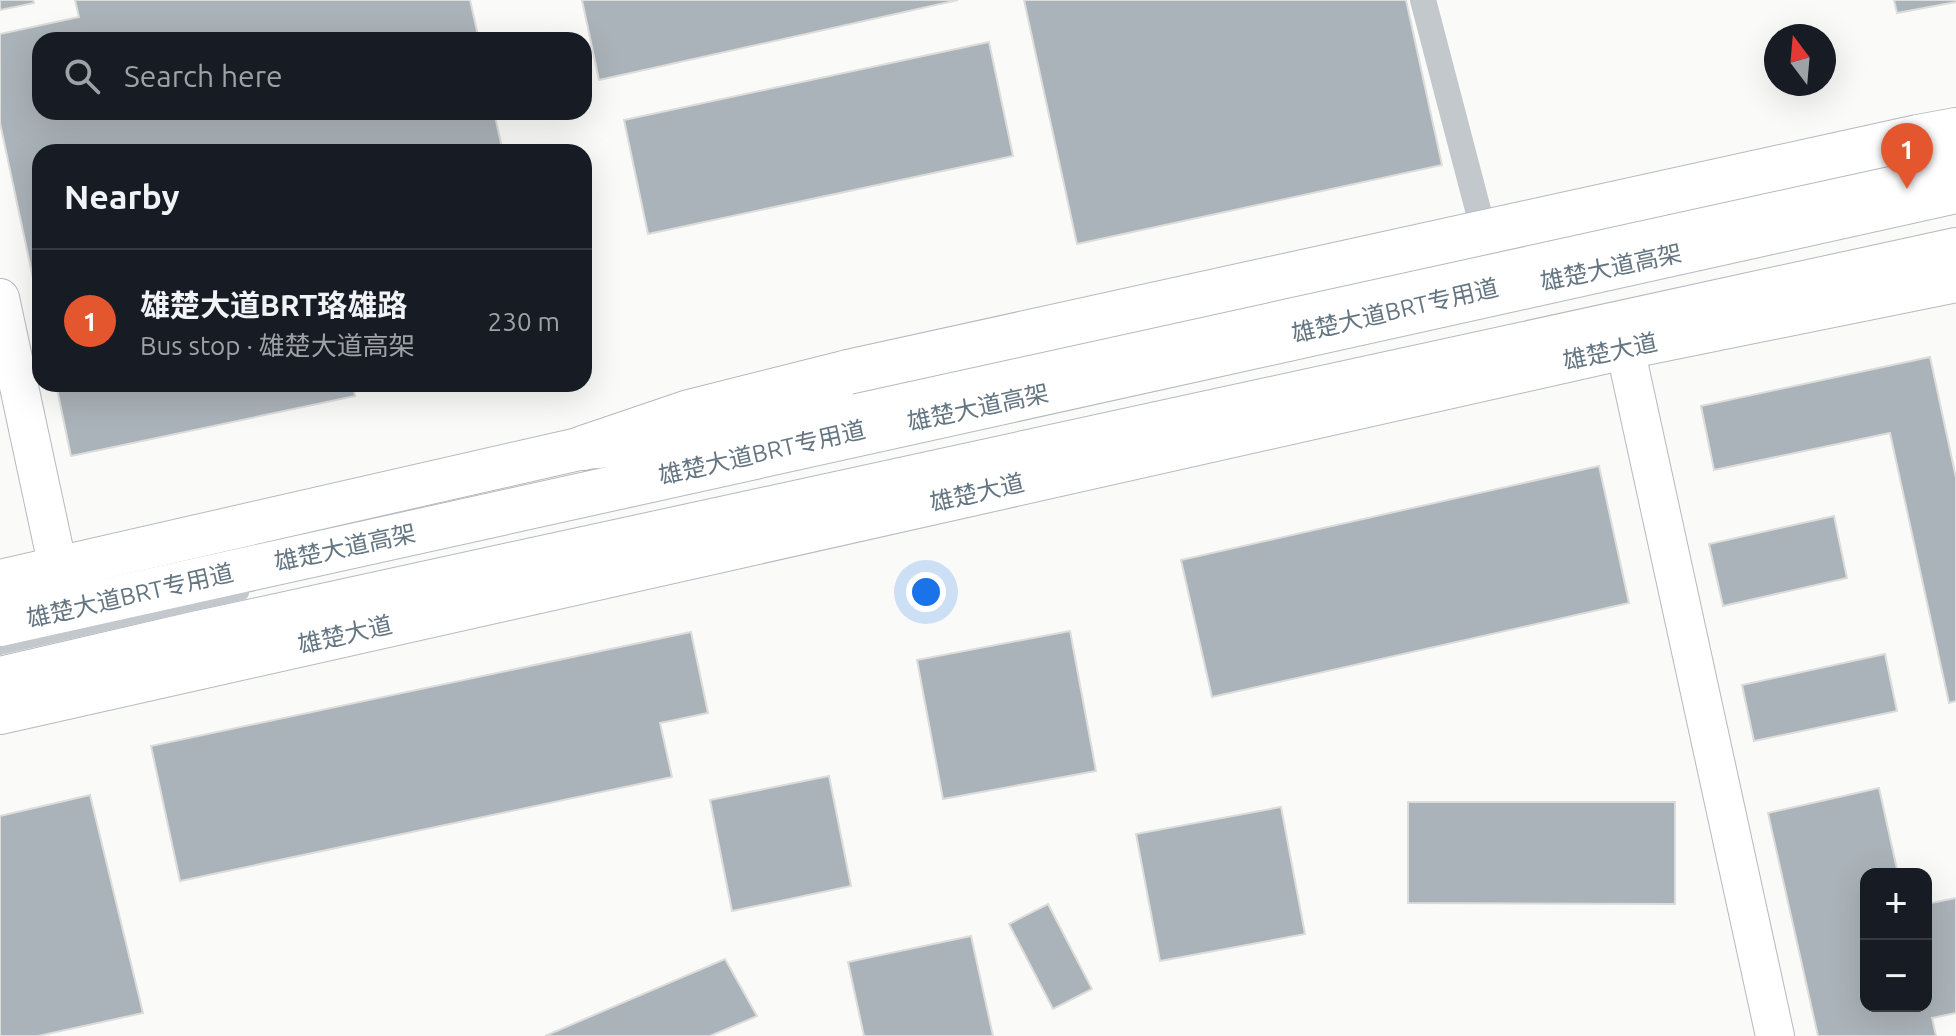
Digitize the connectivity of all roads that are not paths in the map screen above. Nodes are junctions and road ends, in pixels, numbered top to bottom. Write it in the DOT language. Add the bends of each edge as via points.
graph roads {
  1 [pos="1423,0"];
  2 [pos="1956,130"];
  3 [pos="1956,161"];
  4 [pos="1940,203"];
  5 [pos="1956,207"];
  6 [pos="1956,250"];
  7 [pos="1492,263"];
  8 [pos="1956,281"];
  9 [pos="0,298"];
  10 [pos="1625,348"];
  11 [pos="583,448"];
  12 [pos="58,568"];
  13 [pos="0,581"];
  14 [pos="261,589"];
  15 [pos="0,624"];
  16 [pos="0,648"];
  17 [pos="0,679"];
  18 [pos="0,713"];
  19 [pos="1775,1036"];
  1 -- 7 [label="street"];
  2 -- 11 [label="highway, bridge" via="848,372 689,412"];
  3 -- 7 [label="main road"];
  4 -- 5 [label="lane"];
  4 -- 15 [label="highway, 雄楚大道高架"];
  6 -- 17 [label="highway"];
  7 -- 11 [label="main road" via="696,440"];
  8 -- 10 [label="main road, 雄楚大道"];
  9 -- 12 [label="main road"];
  10 -- 18 [label="main road, 雄楚大道"];
  10 -- 19 [label="main road"];
  11 -- 12 [label="main road"];
  12 -- 13 [label="main road"];
  14 -- 16 [label="lane, 雄楚大道BRT专用道"];
}
